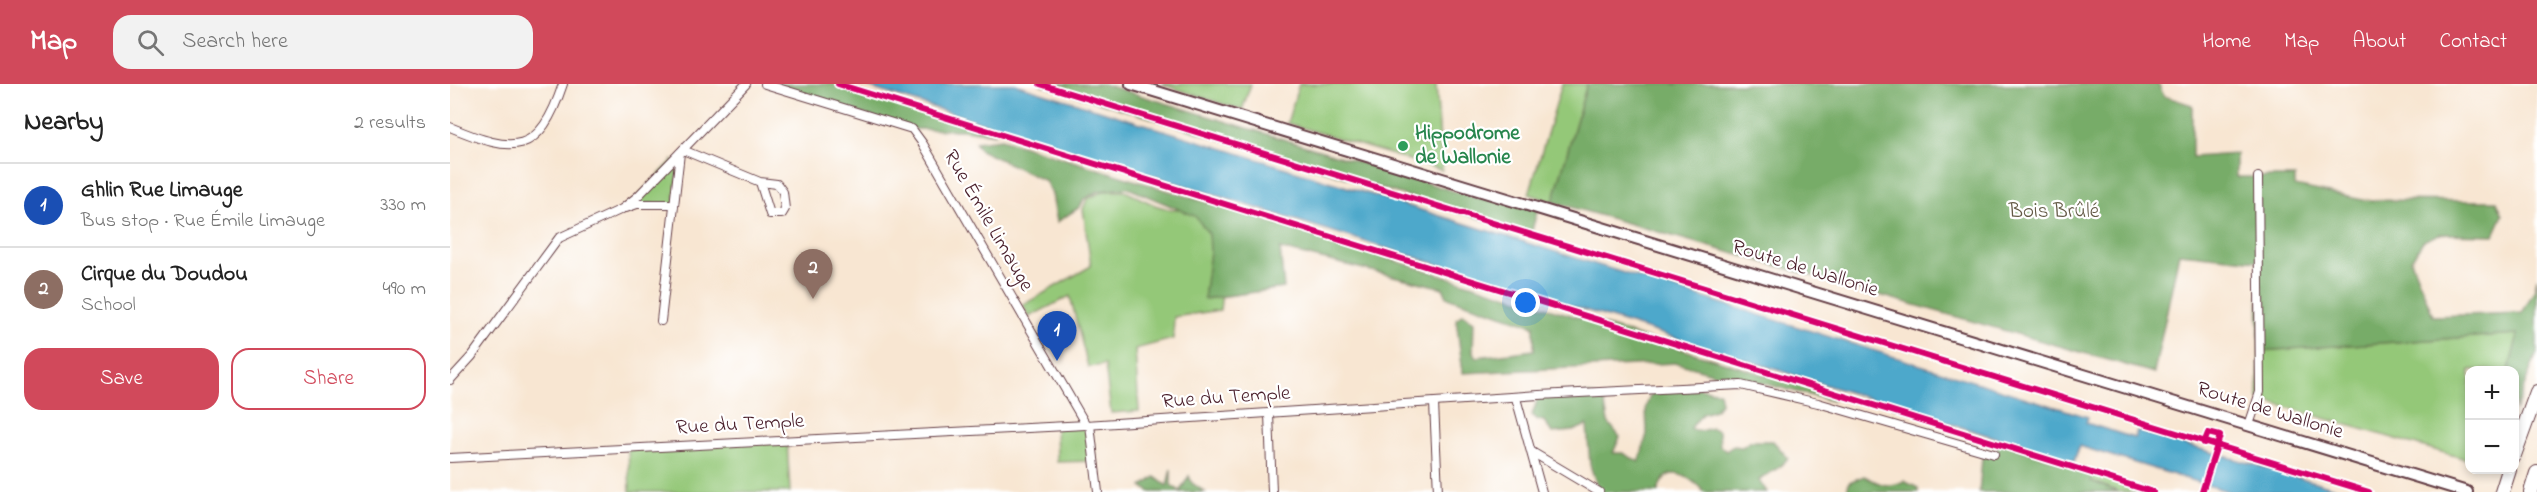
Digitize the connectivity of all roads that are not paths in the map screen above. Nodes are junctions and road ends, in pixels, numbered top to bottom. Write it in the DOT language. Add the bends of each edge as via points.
graph roads {
  1 [pos="564,84"];
  2 [pos="746,84"];
  3 [pos="765,84"];
  4 [pos="1131,84"];
  5 [pos="450,127"];
  6 [pos="681,151"];
  7 [pos="2258,177"];
  8 [pos="760,182"];
  9 [pos="674,204"];
  10 [pos="622,209"];
  11 [pos="661,321"];
  12 [pos="450,380"];
  13 [pos="2537,392"];
  14 [pos="1516,398"];
  15 [pos="1434,403"];
  16 [pos="1269,414"];
  17 [pos="1088,425"];
  18 [pos="2249,425"];
  19 [pos="2519,441"];
  20 [pos="1532,452"];
  21 [pos="1994,454"];
  22 [pos="450,458"];
  23 [pos="2508,474"];
  24 [pos="1098,492"];
  25 [pos="1272,492"];
  26 [pos="1438,492"];
  27 [pos="1542,492"];
  28 [pos="1599,492"];
  29 [pos="2467,492"];
  30 [pos="2502,492"];
  1 -- 5 [label="street" via="550,121 524,141 495,143"];
  2 -- 6 [label="street"];
  3 -- 17 [label="street, Rue Émile Limauge" via="912,129"];
  4 -- 18 [label="main road, Route de Wallonie"];
  6 -- 8 [label="street"];
  6 -- 9 [label="street"];
  6 -- 10 [label="street"];
  7 -- 18 [label="street" via="2260,392"];
  8 -- 8 [label="street" via="777,184 783,192 782,214 770,214"];
  9 -- 10 [label="street" via="637,204"];
  9 -- 11 [label="street"];
  10 -- 12 [label="street" via="560,238"];
  13 -- 19 [label="highway"];
  14 -- 15 [label="street, Rue du Temple"];
  14 -- 20 [label="street"];
  14 -- 21 [label="street, Rue du Temple" via="1741,385"];
  15 -- 16 [label="street, Rue du Temple"];
  15 -- 26 [label="street"];
  16 -- 17 [label="street, Rue du Temple"];
  16 -- 25 [label="street"];
  17 -- 22 [label="street, Rue du Temple"];
  17 -- 24 [label="street, Rue Émile Limauge"];
  18 -- 29 [label="main road, Route de Wallonie"];
  20 -- 27 [label="street"];
  20 -- 28 [label="street"];
  23 -- 30 [label="highway"];
}
